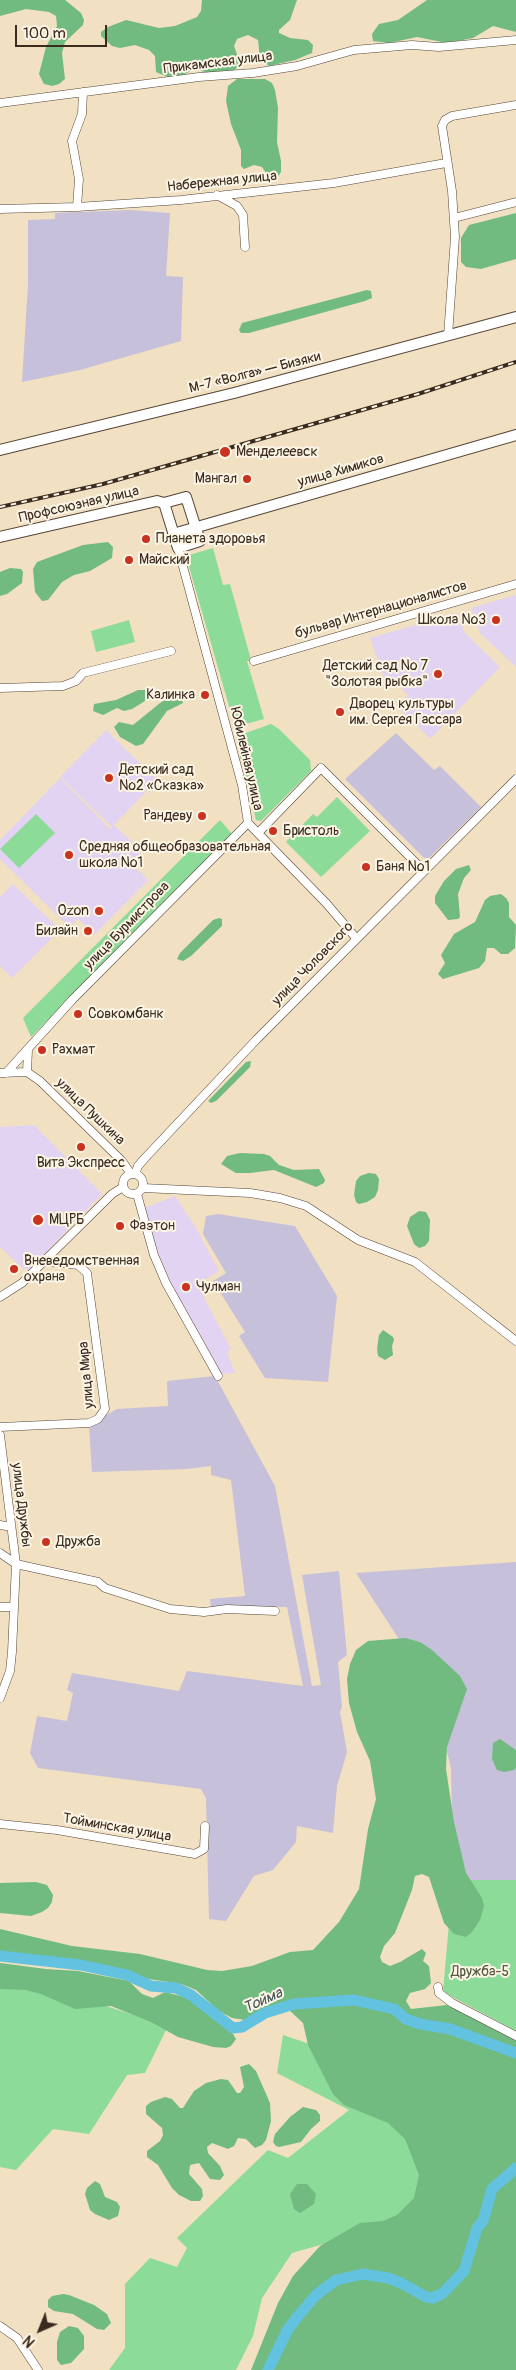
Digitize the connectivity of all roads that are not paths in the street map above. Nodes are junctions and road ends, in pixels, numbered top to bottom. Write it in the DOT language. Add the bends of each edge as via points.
graph roads {
  1 [pos="516,40"];
  2 [pos="83,92"];
  3 [pos="0,103"];
  4 [pos="516,105"];
  5 [pos="446,163"];
  6 [pos="217,195"];
  7 [pos="516,202"];
  8 [pos="78,207"];
  9 [pos="0,209"];
  10 [pos="454,218"];
  11 [pos="245,246"];
  12 [pos="516,317"];
  13 [pos="448,336"];
  14 [pos="516,435"];
  15 [pos="0,450"];
  16 [pos="164,503"];
  17 [pos="195,528"];
  18 [pos="174,534"];
  19 [pos="0,537"];
  20 [pos="178,548"];
  21 [pos="516,584"];
  22 [pos="171,651"];
  23 [pos="254,661"];
  24 [pos="0,688"];
  25 [pos="516,779"];
  26 [pos="248,823"];
  27 [pos="258,833"];
  28 [pos="423,870"];
  29 [pos="356,938"];
  30 [pos="28,1050"];
  31 [pos="27,1072"];
  32 [pos="3,1073"];
  33 [pos="133,1174"];
  34 [pos="123,1187"];
  35 [pos="140,1191"];
  36 [pos="46,1261"];
  37 [pos="0,1297"];
  38 [pos="516,1340"];
  39 [pos="218,1376"];
  40 [pos="0,1427"];
  41 [pos="0,1435"];
  42 [pos="0,1525"];
  43 [pos="11,1527"];
  44 [pos="0,1553"];
  45 [pos="16,1564"];
  46 [pos="0,1607"];
  47 [pos="13,1607"];
  48 [pos="275,1611"];
  49 [pos="0,1693"];
  50 [pos="0,1824"];
  51 [pos="205,1826"];
  52 [pos="438,1987"];
  53 [pos="516,2036"];
  54 [pos="0,2326"];
  55 [pos="38,2370"];
  1 -- 2 [label="street, Прикамская улица" via="354,50 297,66 253,73"];
  2 -- 3 [label="street, Прикамская улица"];
  2 -- 8 [label="street" via="82,114 72,141 79,179"];
  4 -- 5 [label="street" via="452,116 446,120 441,129"];
  5 -- 6 [label="street, Набережная улица" via="334,183"];
  5 -- 10 [label="street"];
  6 -- 8 [label="street, Набережная улица"];
  6 -- 11 [label="street" via="237,206 243,215"];
  7 -- 10 [label="street"];
  8 -- 9 [label="street, Набережная улица"];
  10 -- 13 [label="street"];
  12 -- 13 [label="main road, М-7 «Волга» — Бизяки"];
  13 -- 15 [label="main road, М-7 «Волга» — Бизяки"];
  14 -- 17 [label="main road, улица Химиков"];
  16 -- 17 [label="main road, Профсоюзная улица" via="186,497"];
  16 -- 18 [label="main road"];
  16 -- 19 [label="main road, Профсоюзная улица" via="157,501"];
  17 -- 18 [label="main road, улица Химиков"];
  17 -- 20 [label="main road" via="200,541"];
  18 -- 20 [label="main road"];
  20 -- 26 [label="street, Юбилейная улица" via="242,785"];
  21 -- 23 [label="street, бульвар Интернационалистов"];
  22 -- 24 [label="street" via="83,673 63,686"];
  25 -- 28 [label="street, улица Чоловского"];
  26 -- 27 [label="street, Юбилейная улица"];
  26 -- 30 [label="street, улица Бурмистрова" via="73,999"];
  27 -- 28 [label="street" via="322,768"];
  27 -- 29 [label="street, Юбилейная улица"];
  28 -- 29 [label="street, улица Чоловского"];
  29 -- 33 [label="street, улица Чоловского"];
  30 -- 31 [label="street"];
  30 -- 32 [label="street, улица Бурмистрова"];
  31 -- 32 [label="street"];
  31 -- 33 [label="street, улица Пушкина" via="40,1081"];
  33 -- 34 [label="street" via="124,1179"];
  33 -- 35 [label="street" via="142,1180"];
  34 -- 35 [label="street" via="129,1194"];
  34 -- 36 [label="street" via="112,1194"];
  35 -- 38 [label="street" via="250,1193 301,1204 358,1240 415,1262"];
  35 -- 39 [label="street" via="154,1255 166,1284"];
  36 -- 37 [label="street" via="22,1283"];
  36 -- 40 [label="street, улица Мира" via="78,1265 87,1273 105,1409 98,1419 89,1422"];
  41 -- 43 [label="street, улица Дружбы"];
  42 -- 43 [label="street"];
  43 -- 45 [label="street, улица Дружбы"];
  44 -- 45 [label="street"];
  45 -- 47 [label="street, улица Дружбы"];
  45 -- 48 [label="street" via="98,1582 105,1588 170,1609"];
  46 -- 47 [label="street"];
  47 -- 49 [label="street, улица Дружбы" via="10,1671"];
  50 -- 51 [label="street, Тойминская улица" via="58,1830 195,1854 204,1849"];
  52 -- 53 [label="street" via="439,1993 452,2003"];
  54 -- 55 [label="street" via="17,2338"];
}
